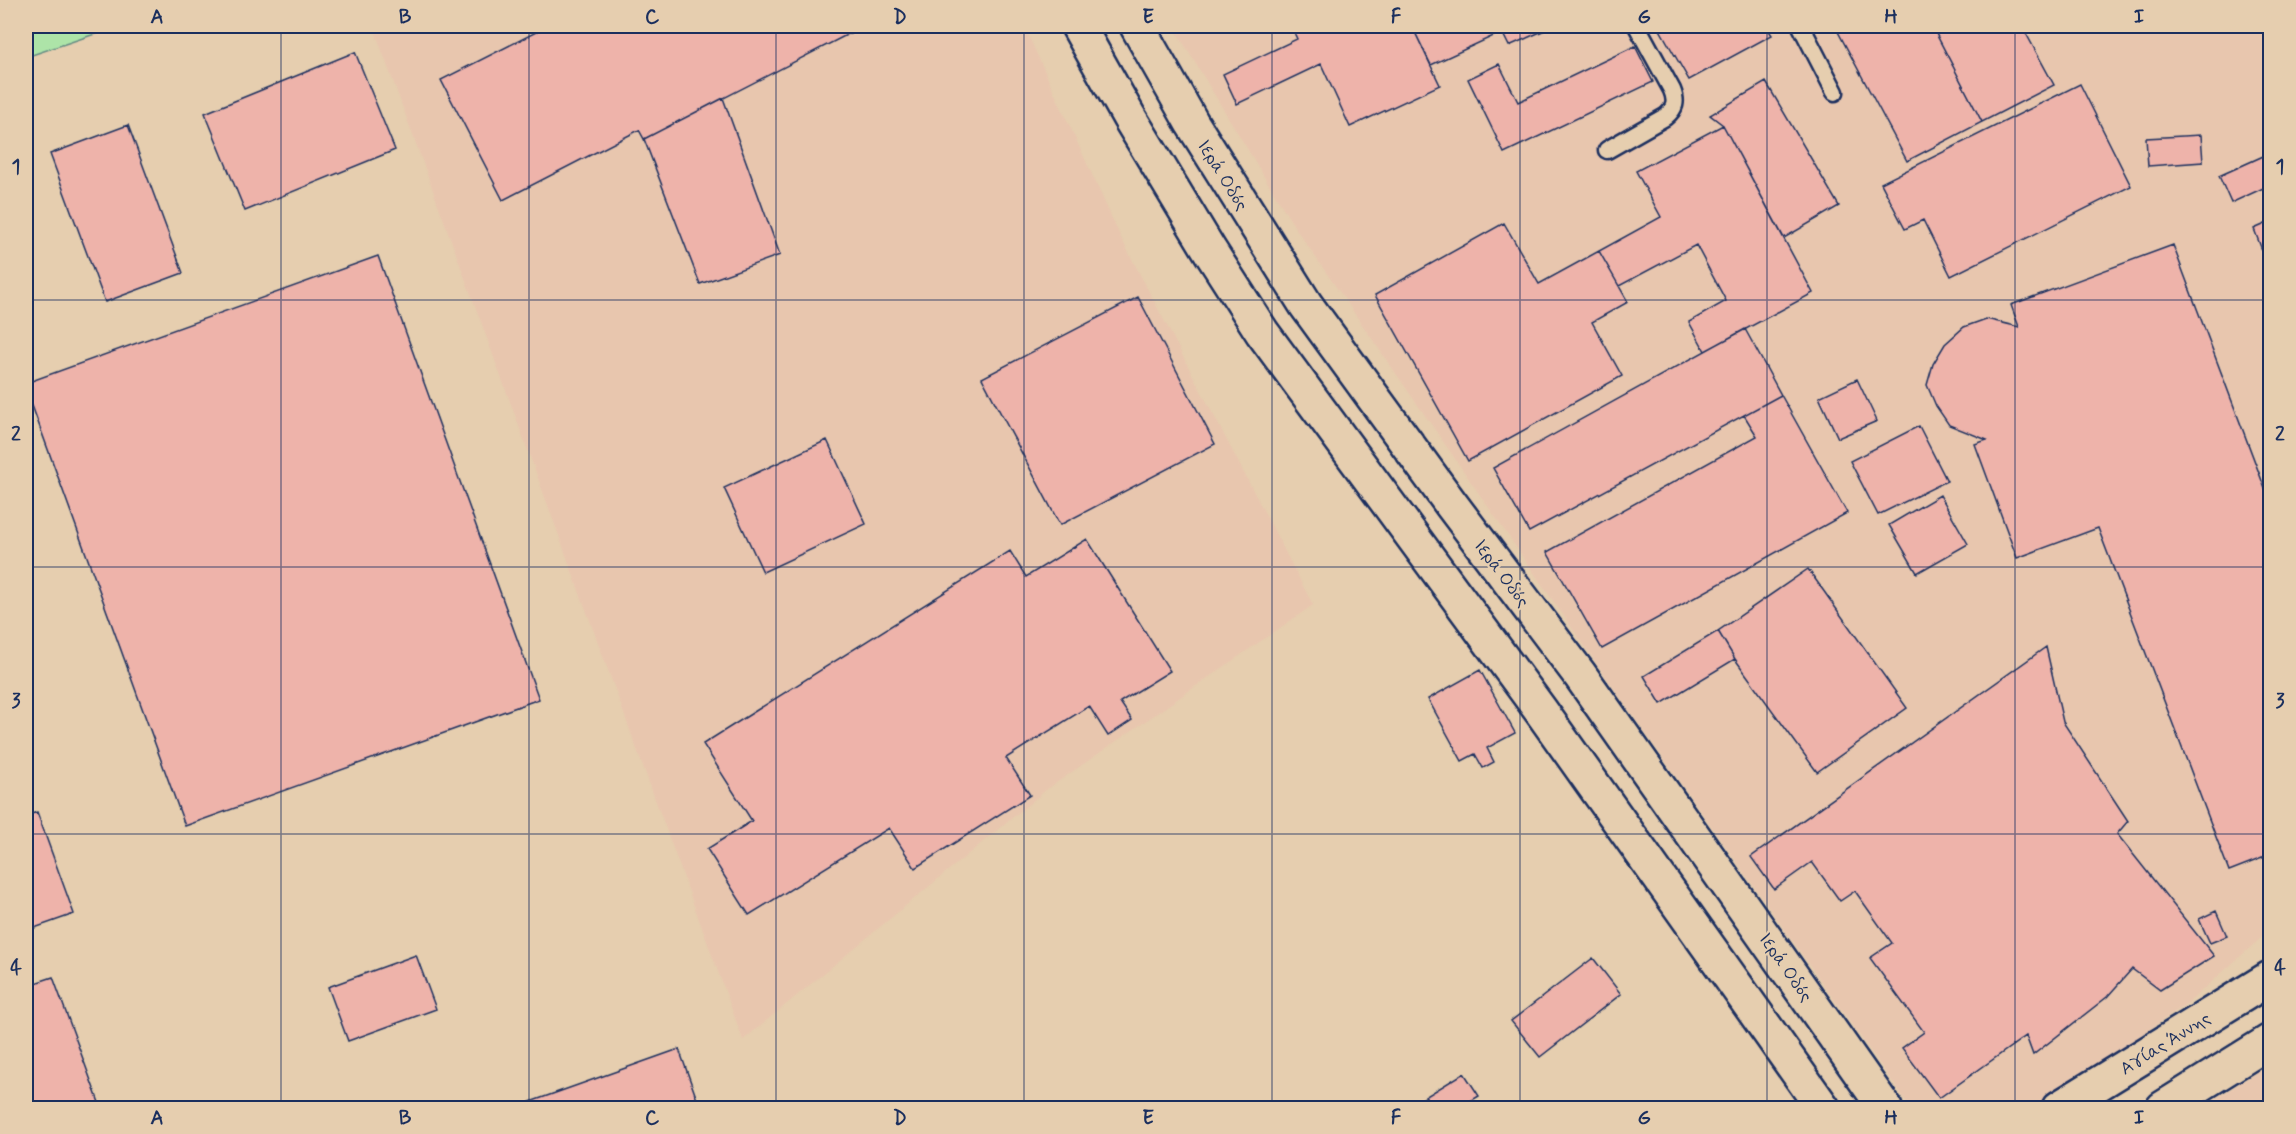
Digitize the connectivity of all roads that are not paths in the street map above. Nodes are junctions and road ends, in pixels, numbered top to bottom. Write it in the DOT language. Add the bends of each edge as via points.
graph roads {
  1 [pos="1078,26"];
  2 [pos="1137,26"];
  3 [pos="1637,26"];
  4 [pos="1801,26"];
  5 [pos="1835,92"];
  6 [pos="1607,150"];
  7 [pos="2271,978"];
  8 [pos="2271,1041"];
  9 [pos="1823,1108"];
  10 [pos="1885,1108"];
  11 [pos="2059,1108"];
  12 [pos="2163,1108"];
  1 -- 9 [label="main road" via="1169,184 1262,332 1527,692"];
  2 -- 10 [label="main road, Ιερά Οδός" via="1192,123 1306,305 1580,675"];
  3 -- 6 [label="lane" via="1672,90 1675,105 1665,117"];
  4 -- 5 [label="lane"];
  7 -- 11 [label="main road, Αγίας Άννης"];
  8 -- 12 [label="main road"];
}
